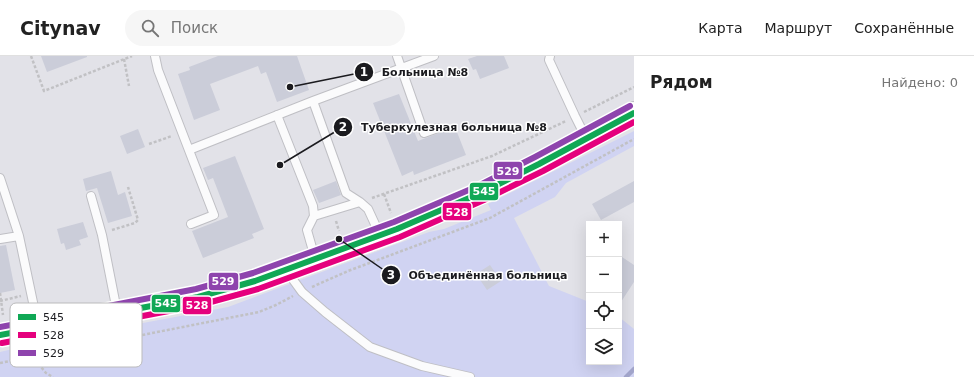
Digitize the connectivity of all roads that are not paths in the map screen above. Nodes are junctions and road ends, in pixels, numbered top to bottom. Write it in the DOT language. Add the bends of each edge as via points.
graph roads {
  1 [pos="155,56"];
  2 [pos="397,56"];
  3 [pos="434,56"];
  4 [pos="550,56"];
  5 [pos="401,68"];
  6 [pos="313,101"];
  7 [pos="634,113"];
  8 [pos="277,115"];
  9 [pos="438,128"];
  10 [pos="587,139"];
  11 [pos="189,150"];
  12 [pos="0,178"];
  13 [pos="91,196"];
  14 [pos="360,202"];
  15 [pos="314,216"];
  16 [pos="191,224"];
  17 [pos="380,235"];
  18 [pos="19,236"];
  19 [pos="0,239"];
  20 [pos="315,259"];
  21 [pos="286,270"];
  22 [pos="33,303"];
  23 [pos="115,303"];
  24 [pos="142,307"];
  25 [pos="470,377"];
  1 -- 11 [label="lane"];
  2 -- 5 [label="lane"];
  3 -- 5 [label="lane"];
  4 -- 10 [label="lane" via="549,60"];
  5 -- 6 [label="lane"];
  5 -- 9 [label="lane" via="424,133"];
  6 -- 8 [label="lane"];
  6 -- 14 [label="lane" via="346,193"];
  7 -- 10 [label="main road"];
  8 -- 11 [label="lane"];
  8 -- 15 [label="lane" via="313,206"];
  10 -- 17 [label="main road" via="480,193"];
  11 -- 16 [label="lane" via="214,215"];
  12 -- 18 [label="lane"];
  13 -- 23 [label="lane" via="102,233"];
  14 -- 15 [label="lane"];
  14 -- 17 [label="lane" via="368,209"];
  15 -- 20 [label="lane" via="307,230"];
  17 -- 20 [label="main road"];
  18 -- 19 [label="lane"];
  18 -- 22 [label="lane"];
  20 -- 21 [label="main road"];
  21 -- 24 [label="main road" via="226,290"];
  21 -- 25 [label="lane" via="302,292 370,347 422,366"];
}
